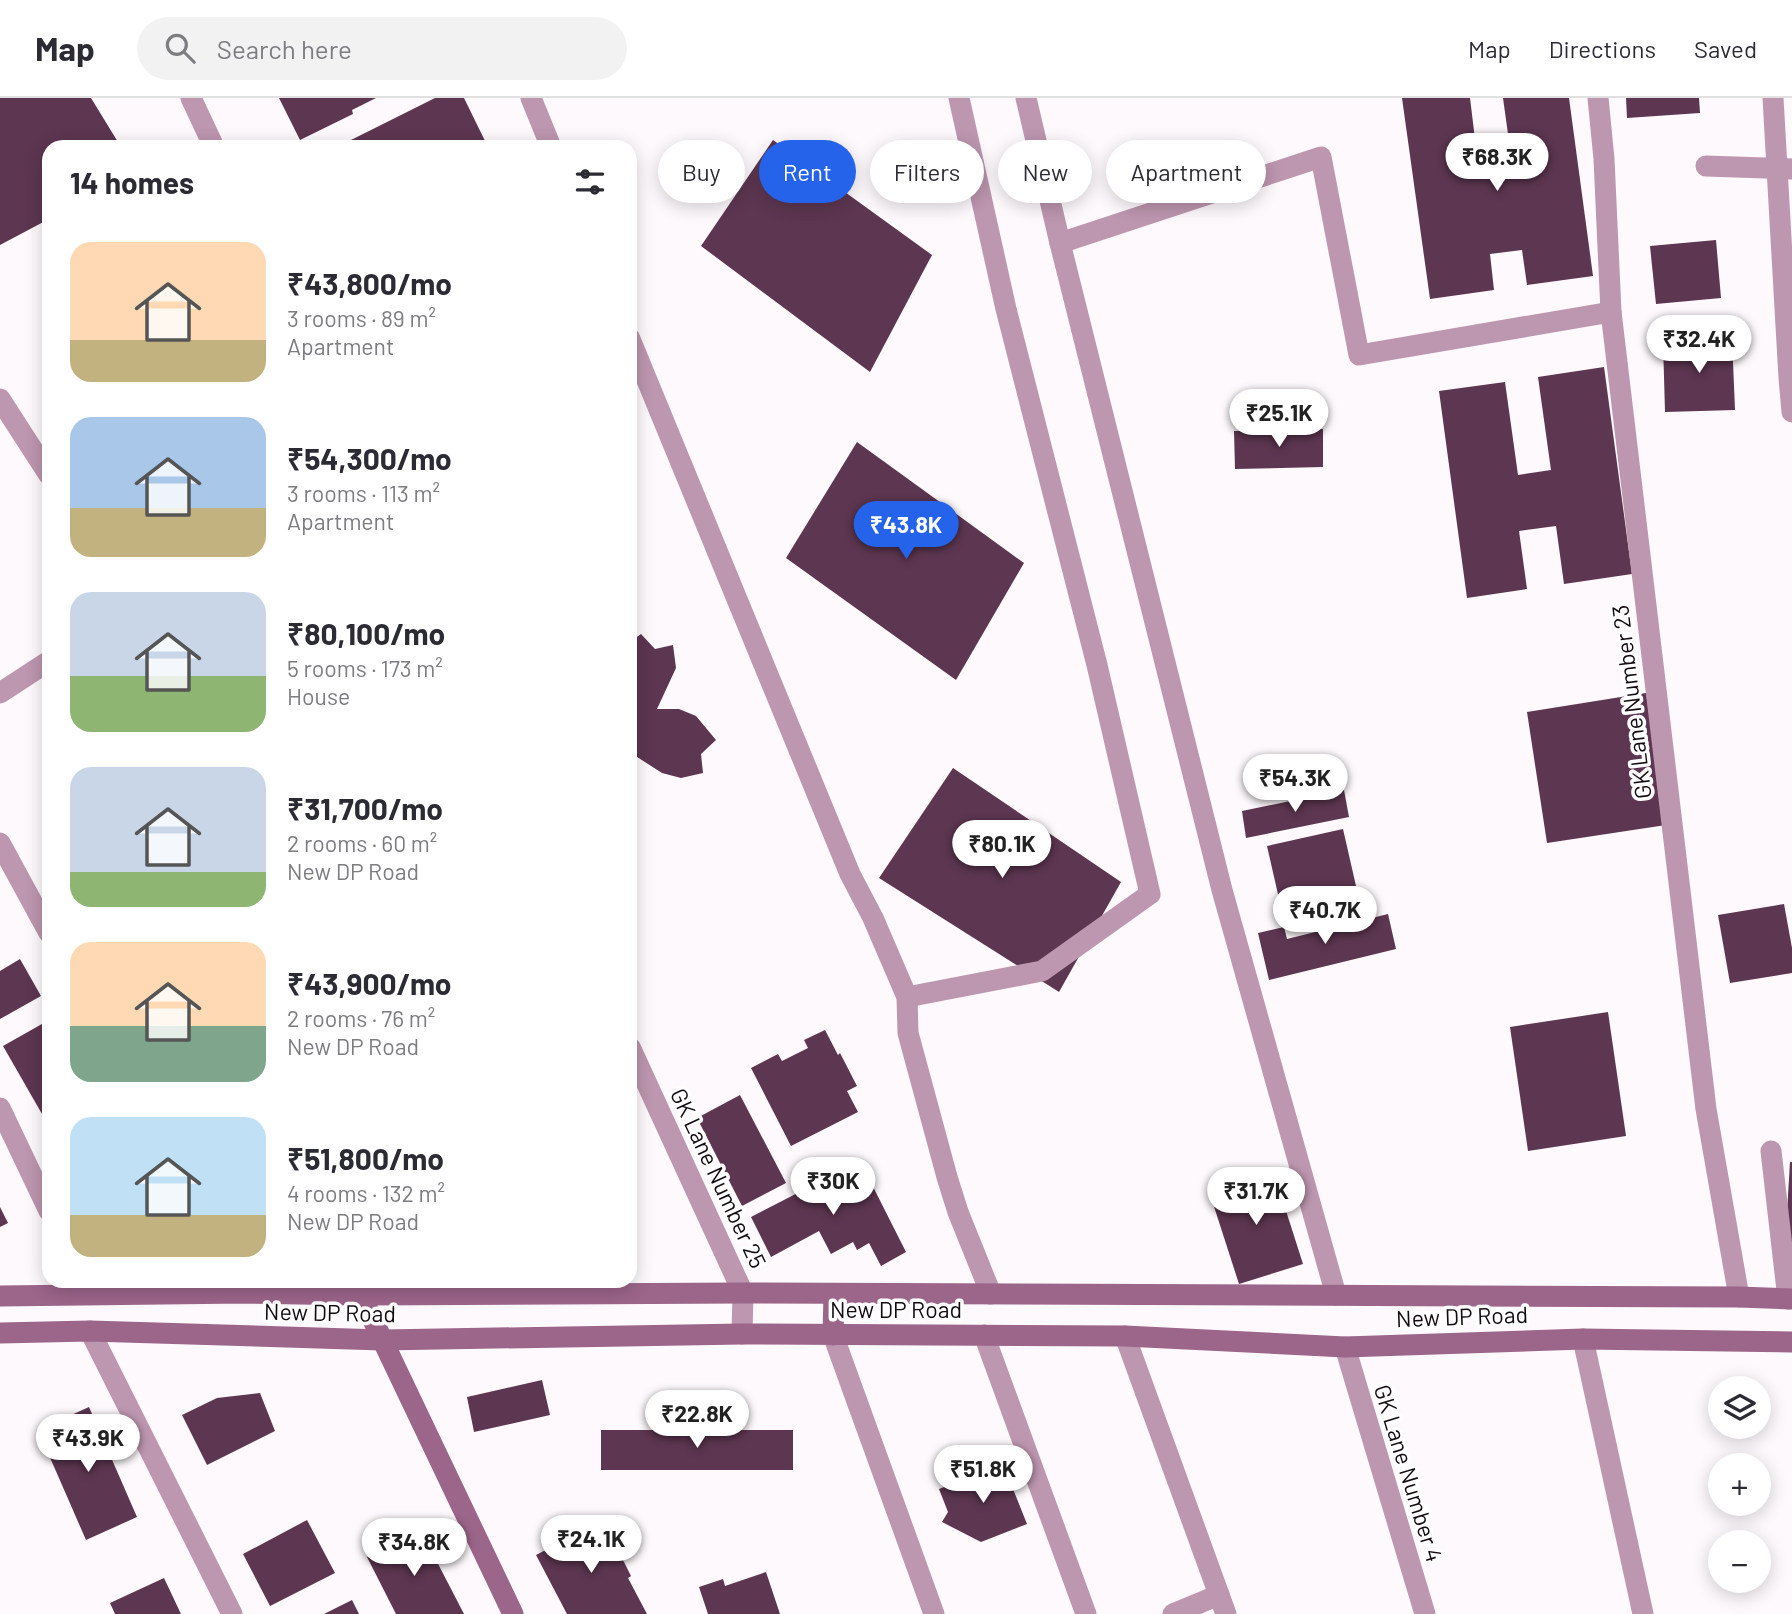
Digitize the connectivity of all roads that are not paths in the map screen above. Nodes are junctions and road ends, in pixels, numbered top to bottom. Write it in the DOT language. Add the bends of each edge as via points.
graph roads {
  1 [pos="191,98"];
  2 [pos="531,98"];
  3 [pos="959,98"];
  4 [pos="1026,98"];
  5 [pos="1598,98"];
  6 [pos="1773,98"];
  7 [pos="211,140"];
  8 [pos="548,140"];
  9 [pos="1706,166"];
  10 [pos="1784,168"];
  11 [pos="1060,243"];
  12 [pos="1611,312"];
  13 [pos="637,356"];
  14 [pos="0,399"];
  15 [pos="1792,412"];
  16 [pos="42,464"];
  17 [pos="42,666"];
  18 [pos="0,693"];
  19 [pos="0,843"];
  20 [pos="42,920"];
  21 [pos="907,997"];
  22 [pos="637,1062"];
  23 [pos="0,1108"];
  24 [pos="1771,1151"];
  25 [pos="42,1196"];
  26 [pos="86,1288"];
  27 [pos="256,1288"];
  28 [pos="744,1293"];
  29 [pos="834,1294"];
  30 [pos="991,1294"];
  31 [pos="361,1295"];
  32 [pos="1336,1295"];
  33 [pos="0,1296"];
  34 [pos="1739,1297"];
  35 [pos="1790,1299"];
  36 [pos="90,1331"];
  37 [pos="0,1333"];
  38 [pos="742,1334"];
  39 [pos="833,1335"];
  40 [pos="984,1335"];
  41 [pos="1125,1336"];
  42 [pos="1583,1339"];
  43 [pos="382,1340"];
  44 [pos="1792,1342"];
  45 [pos="1345,1347"];
  46 [pos="1223,1604"];
  47 [pos="232,1614"];
  48 [pos="513,1614"];
  49 [pos="934,1614"];
  50 [pos="1086,1614"];
  51 [pos="1173,1614"];
  52 [pos="1425,1614"];
  53 [pos="1643,1614"];
  1 -- 7 [label="street"];
  2 -- 8 [label="street"];
  3 -- 21 [label="street" via="1006,309 1150,894 1042,971"];
  4 -- 11 [label="street"];
  5 -- 12 [label="street, GK Lane Number 23"];
  6 -- 10 [label="street"];
  9 -- 10 [label="street"];
  10 -- 15 [label="street"];
  11 -- 12 [label="street" via="1321,157 1359,355"];
  11 -- 32 [label="street" via="1222,890"];
  12 -- 34 [label="street, GK Lane Number 23" via="1706,1109"];
  13 -- 21 [label="street" via="850,874"];
  14 -- 16 [label="street"];
  17 -- 18 [label="street"];
  19 -- 20 [label="street"];
  21 -- 30 [label="street" via="908,1033 947,1177"];
  22 -- 28 [label="street, GK Lane Number 25"];
  23 -- 25 [label="street"];
  24 -- 35 [label="street"];
  26 -- 33 [label="main road, New DP Road"];
  27 -- 31 [label="main road, New DP Road"];
  28 -- 29 [label="main road, New DP Road"];
  28 -- 31 [label="main road, New DP Road"];
  28 -- 38 [label="street, GK Lane Number 25"];
  29 -- 30 [label="main road, New DP Road"];
  29 -- 39 [label="main road"];
  30 -- 32 [label="main road, New DP Road"];
  31 -- 43 [label="main road"];
  32 -- 34 [label="main road, New DP Road"];
  34 -- 35 [label="main road, New DP Road"];
  36 -- 37 [label="main road, New DP Road"];
  36 -- 43 [label="main road, New DP Road"];
  36 -- 47 [label="street"];
  38 -- 39 [label="main road, New DP Road"];
  38 -- 43 [label="main road, New DP Road"];
  39 -- 40 [label="main road, New DP Road"];
  39 -- 49 [label="street"];
  40 -- 41 [label="main road, New DP Road"];
  40 -- 50 [label="street"];
  41 -- 45 [label="main road, New DP Road"];
  41 -- 46 [label="street"];
  42 -- 44 [label="main road, New DP Road"];
  42 -- 45 [label="main road, New DP Road"];
  42 -- 53 [label="street"];
  43 -- 48 [label="main road"];
  45 -- 52 [label="street, GK Lane Number 4"];
  46 -- 51 [label="street"];
}
